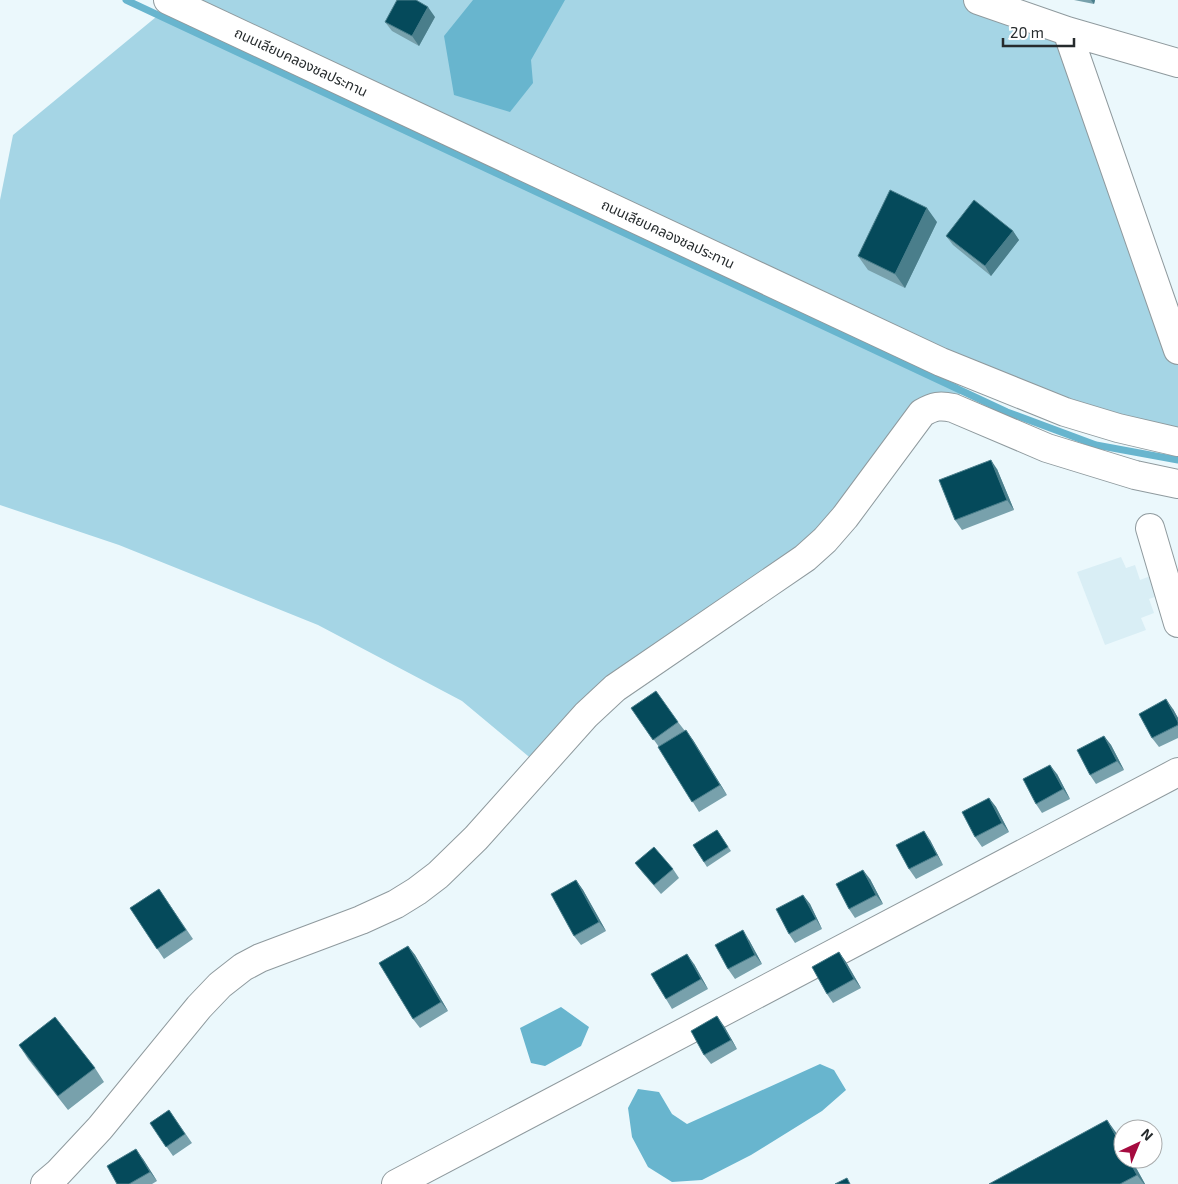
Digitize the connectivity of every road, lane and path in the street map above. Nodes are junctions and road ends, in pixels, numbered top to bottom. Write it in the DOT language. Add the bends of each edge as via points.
graph roads {
  1 [pos="168,0"];
  2 [pos="978,0"];
  3 [pos="1067,30"];
  4 [pos="1178,63"];
  5 [pos="1178,350"];
  6 [pos="1178,442"];
  7 [pos="1178,484"];
  8 [pos="1150,528"];
  9 [pos="1178,622"];
  10 [pos="1178,772"];
  11 [pos="45,1184"];
  12 [pos="396,1184"];
  1 -- 6 [label="street, ถนนเลียบคลองชลประทาน" via="941,362 1065,412"];
  2 -- 3 [label="street"];
  3 -- 4 [label="street"];
  3 -- 5 [label="street"];
  7 -- 11 [label="street" via="1135,475 1047,448 953,408 941,405 927,410 825,540 806,558 615,688 586,715 476,838 438,875 396,904 260,958 220,985 100,1128"];
  8 -- 9 [label="street"];
  10 -- 12 [label="street"];
}
